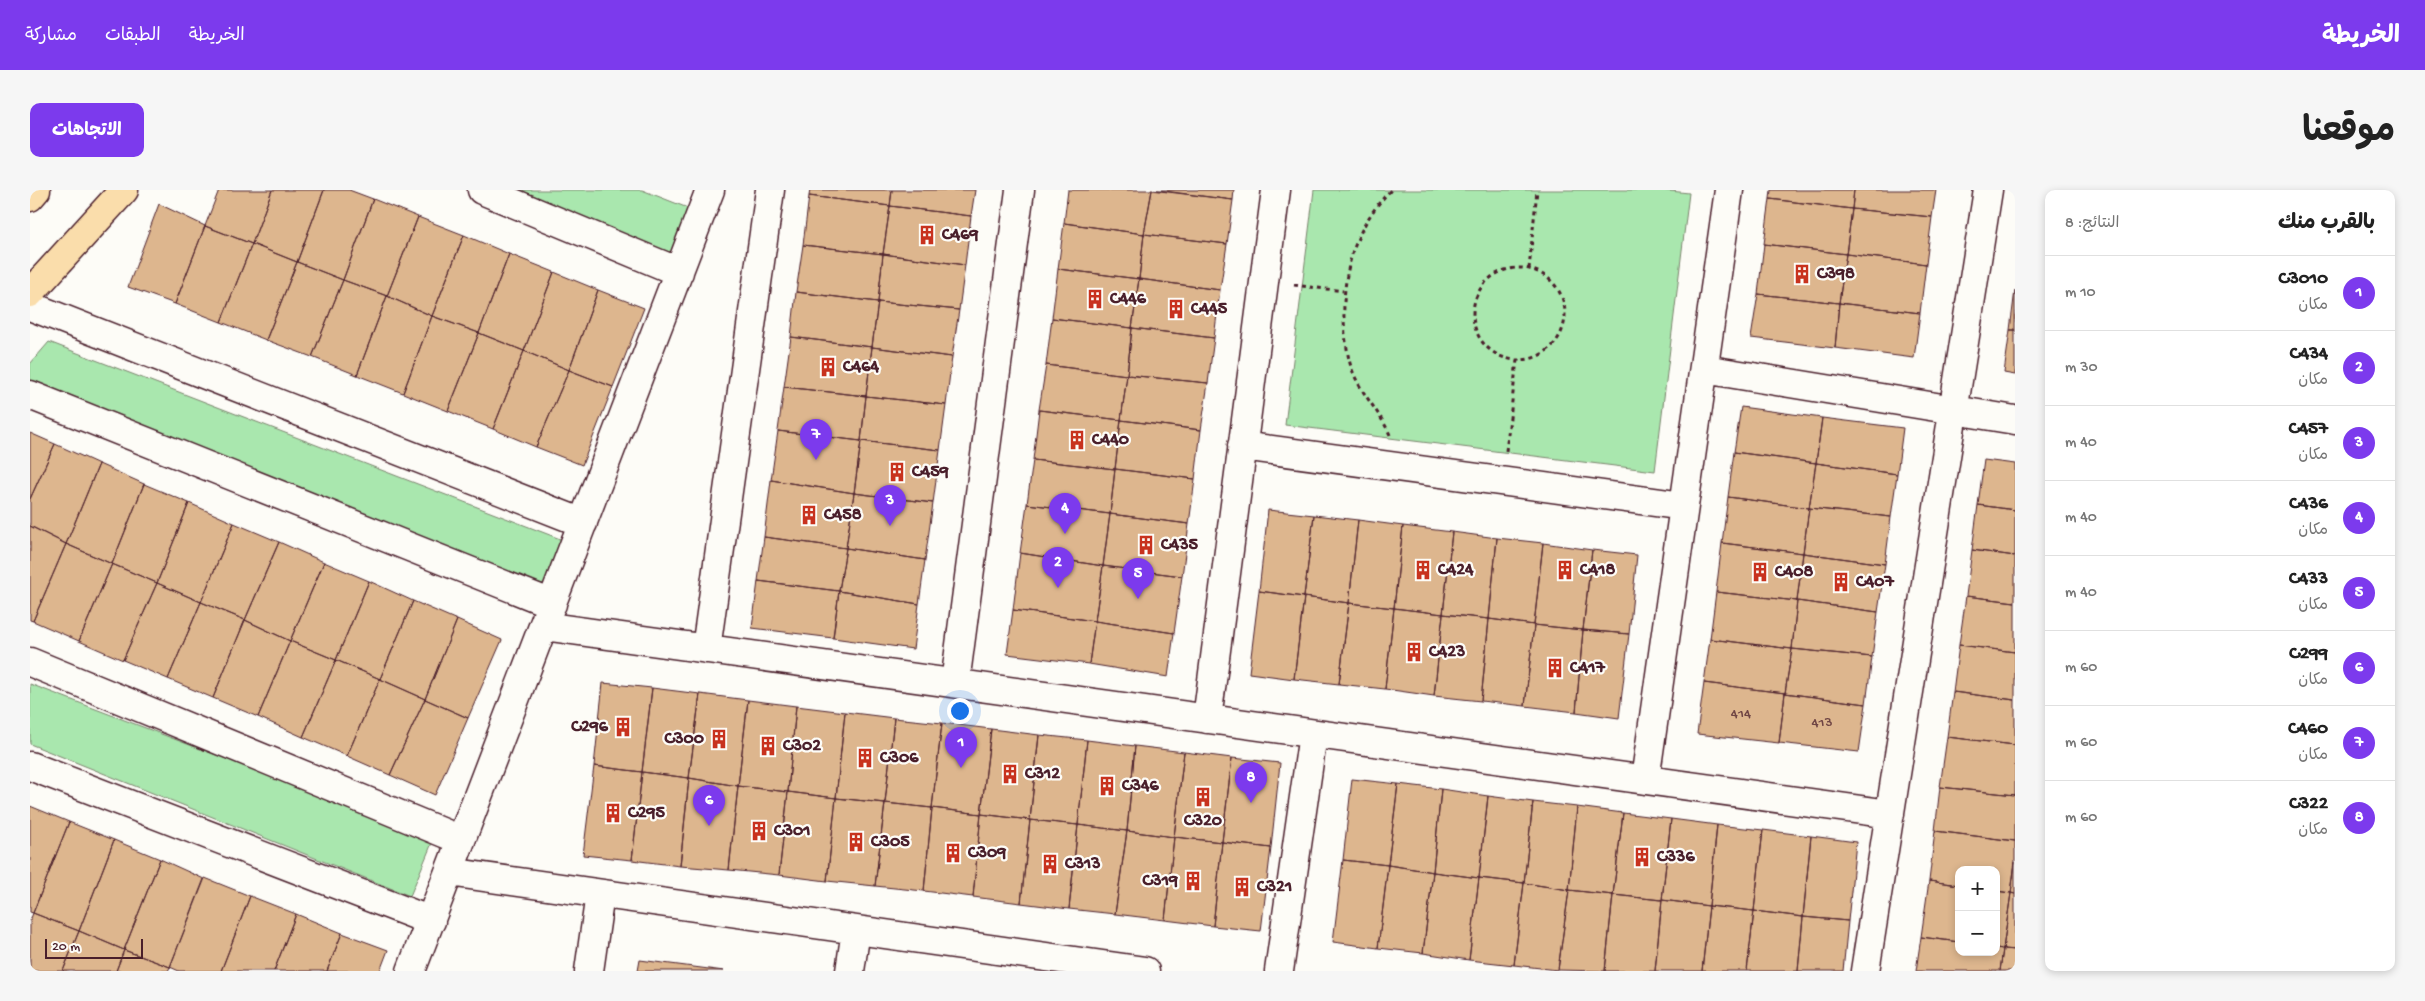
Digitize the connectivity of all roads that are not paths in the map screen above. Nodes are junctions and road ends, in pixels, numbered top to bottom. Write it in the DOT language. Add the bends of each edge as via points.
graph roads {
  1 [pos="36,190"];
  2 [pos="124,190"];
  3 [pos="482,190"];
  4 [pos="710,190"];
  5 [pos="770,190"];
  6 [pos="1020,190"];
  7 [pos="1276,190"];
  8 [pos="1729,190"];
  9 [pos="1988,190"];
  10 [pos="30,197"];
  11 [pos="679,272"];
  12 [pos="30,293"];
  13 [pos="30,306"];
  14 [pos="1704,368"];
  15 [pos="30,395"];
  16 [pos="1954,410"];
  17 [pos="2015,420"];
  18 [pos="1242,446"];
  19 [pos="1684,506"];
  20 [pos="583,523"];
  21 [pos="548,615"];
  22 [pos="706,649"];
  23 [pos="30,662"];
  24 [pos="955,683"];
  25 [pos="1207,719"];
  26 [pos="1313,734"];
  27 [pos="30,766"];
  28 [pos="1645,780"];
  29 [pos="1890,814"];
  30 [pos="462,840"];
  31 [pos="449,872"];
  32 [pos="600,894"];
  33 [pos="431,921"];
  34 [pos="856,930"];
  35 [pos="1109,968"];
  36 [pos="412,971"];
  37 [pos="589,971"];
  38 [pos="850,971"];
  39 [pos="1145,971"];
  40 [pos="1279,971"];
  41 [pos="1865,971"];
  1 -- 10 [label="main road"];
  2 -- 12 [label="main road"];
  3 -- 11 [label="street"];
  4 -- 11 [label="street"];
  5 -- 22 [label="street"];
  6 -- 24 [label="street"];
  7 -- 18 [label="street"];
  8 -- 14 [label="street"];
  9 -- 16 [label="street"];
  11 -- 20 [label="street"];
  13 -- 20 [label="street"];
  14 -- 16 [label="street"];
  14 -- 19 [label="street"];
  15 -- 21 [label="street"];
  16 -- 17 [label="street"];
  16 -- 29 [label="street"];
  18 -- 19 [label="street"];
  18 -- 25 [label="street"];
  19 -- 28 [label="street"];
  20 -- 21 [label="street"];
  21 -- 22 [label="street"];
  21 -- 30 [label="street"];
  22 -- 24 [label="street"];
  23 -- 30 [label="street"];
  24 -- 25 [label="street"];
  25 -- 26 [label="street"];
  26 -- 28 [label="street"];
  26 -- 40 [label="street"];
  27 -- 33 [label="street"];
  28 -- 29 [label="street"];
  29 -- 41 [label="street"];
  30 -- 31 [label="street"];
  31 -- 32 [label="street"];
  31 -- 33 [label="street"];
  32 -- 34 [label="street"];
  32 -- 37 [label="street"];
  33 -- 36 [label="street"];
  34 -- 35 [label="street"];
  34 -- 38 [label="street"];
  35 -- 39 [label="street"];
}
